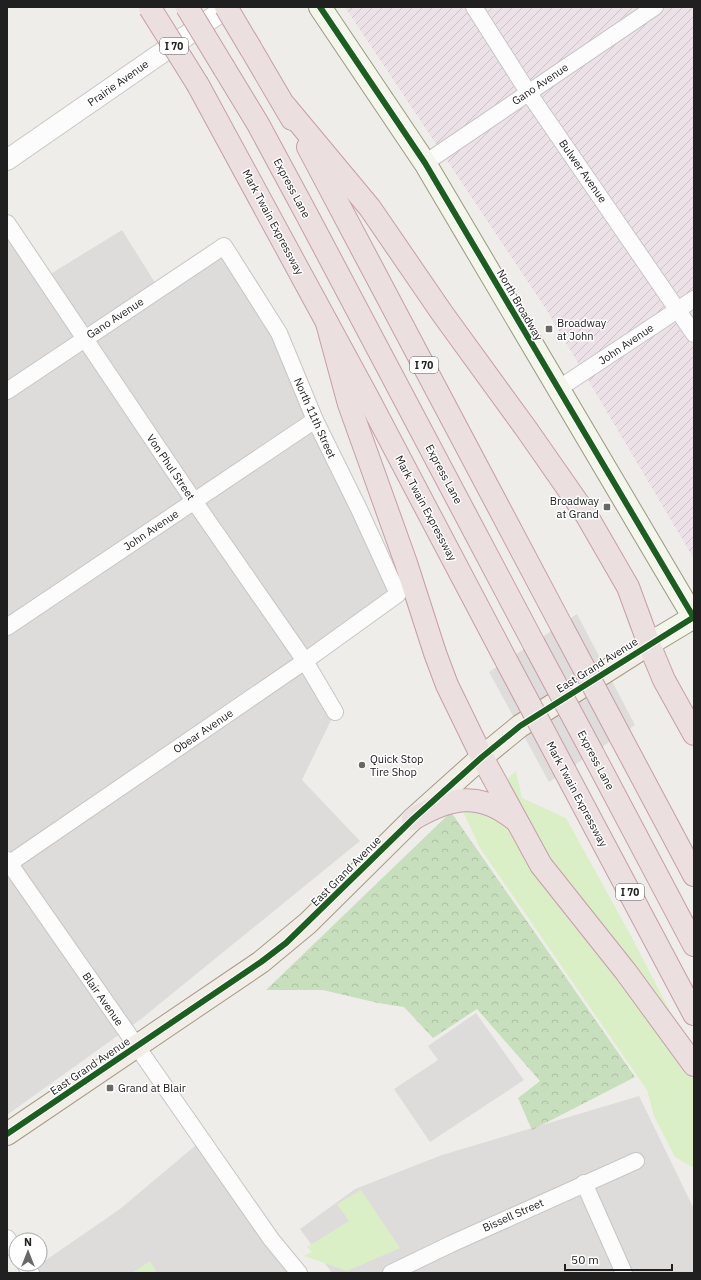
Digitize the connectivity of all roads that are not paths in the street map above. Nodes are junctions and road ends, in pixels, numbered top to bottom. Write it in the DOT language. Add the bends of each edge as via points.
graph roads {
  1 [pos="187,7"];
  2 [pos="227,7"];
  3 [pos="320,7"];
  4 [pos="474,7"];
  5 [pos="655,7"];
  6 [pos="150,8"];
  7 [pos="528,92"];
  8 [pos="286,107"];
  9 [pos="7,160"];
  10 [pos="425,163"];
  11 [pos="7,223"];
  12 [pos="224,246"];
  13 [pos="694,299"];
  14 [pos="678,309"];
  15 [pos="327,323"];
  16 [pos="694,334"];
  17 [pos="84,338"];
  18 [pos="558,389"];
  19 [pos="7,391"];
  20 [pos="315,420"];
  21 [pos="194,501"];
  22 [pos="398,594"];
  23 [pos="694,617"];
  24 [pos="7,627"];
  25 [pos="649,644"];
  26 [pos="305,661"];
  27 [pos="335,712"];
  28 [pos="694,734"];
  29 [pos="482,757"];
  30 [pos="413,819"];
  31 [pos="515,820"];
  32 [pos="8,863"];
  33 [pos="694,875"];
  34 [pos="694,945"];
  35 [pos="694,1014"];
  36 [pos="136,1046"];
  37 [pos="694,1065"];
  38 [pos="7,1134"];
  39 [pos="636,1161"];
  40 [pos="584,1183"];
  41 [pos="299,1273"];
  42 [pos="391,1273"];
  43 [pos="624,1273"];
  1 -- 34 [label="highway, Express Lane, bridge" via="300,202"];
  2 -- 8 [label="highway, I 70, bridge"];
  2 -- 9 [label="street, Prairie Avenue"];
  3 -- 10 [label="main road, North Broadway"];
  4 -- 7 [label="street, Bulwer Avenue"];
  5 -- 7 [label="street, Gano Avenue"];
  6 -- 15 [label="highway, Mark Twain Expressway / I 70, bridge" via="198,85"];
  7 -- 10 [label="street, Gano Avenue"];
  7 -- 14 [label="street, Bulwer Avenue"];
  8 -- 25 [label="highway" via="370,208 587,516 628,587"];
  8 -- 33 [label="highway, I 70, bridge"];
  10 -- 18 [label="main road, North Broadway"];
  11 -- 17 [label="street, Von Phul Street"];
  12 -- 17 [label="street, Gano Avenue"];
  12 -- 20 [label="street, North 11th Street" via="279,333"];
  13 -- 14 [label="street, John Avenue"];
  14 -- 16 [label="street, Bulwer Avenue"];
  14 -- 18 [label="street, John Avenue"];
  15 -- 29 [label="highway" via="349,404 435,653 447,685"];
  15 -- 35 [label="highway, Mark Twain Expressway / I 70, bridge"];
  17 -- 19 [label="street, Gano Avenue"];
  17 -- 21 [label="street, Von Phul Street"];
  18 -- 23 [label="main road, North Broadway"];
  20 -- 21 [label="street, John Avenue"];
  20 -- 22 [label="street, North 11th Street"];
  21 -- 24 [label="street, John Avenue"];
  21 -- 26 [label="street, Von Phul Street"];
  22 -- 26 [label="street, Obear Avenue"];
  23 -- 25 [label="main road, East Grand Avenue"];
  25 -- 28 [label="highway" via="664,680"];
  25 -- 29 [label="main road, East Grand Avenue" via="520,726"];
  26 -- 27 [label="street, Von Phul Street"];
  26 -- 32 [label="street, Obear Avenue"];
  29 -- 30 [label="main road, East Grand Avenue"];
  29 -- 31 [label="highway"];
  30 -- 31 [label="highway" via="449,802 468,799 487,803"];
  30 -- 36 [label="main road, East Grand Avenue" via="286,943"];
  31 -- 37 [label="highway" via="554,884 626,972"];
  32 -- 36 [label="street, Blair Avenue"];
  36 -- 38 [label="main road, East Grand Avenue"];
  36 -- 41 [label="street, Blair Avenue" via="271,1238"];
  39 -- 40 [label="street, Bissell Street"];
  40 -- 42 [label="street, Bissell Street"];
  40 -- 43 [label="street"];
}
